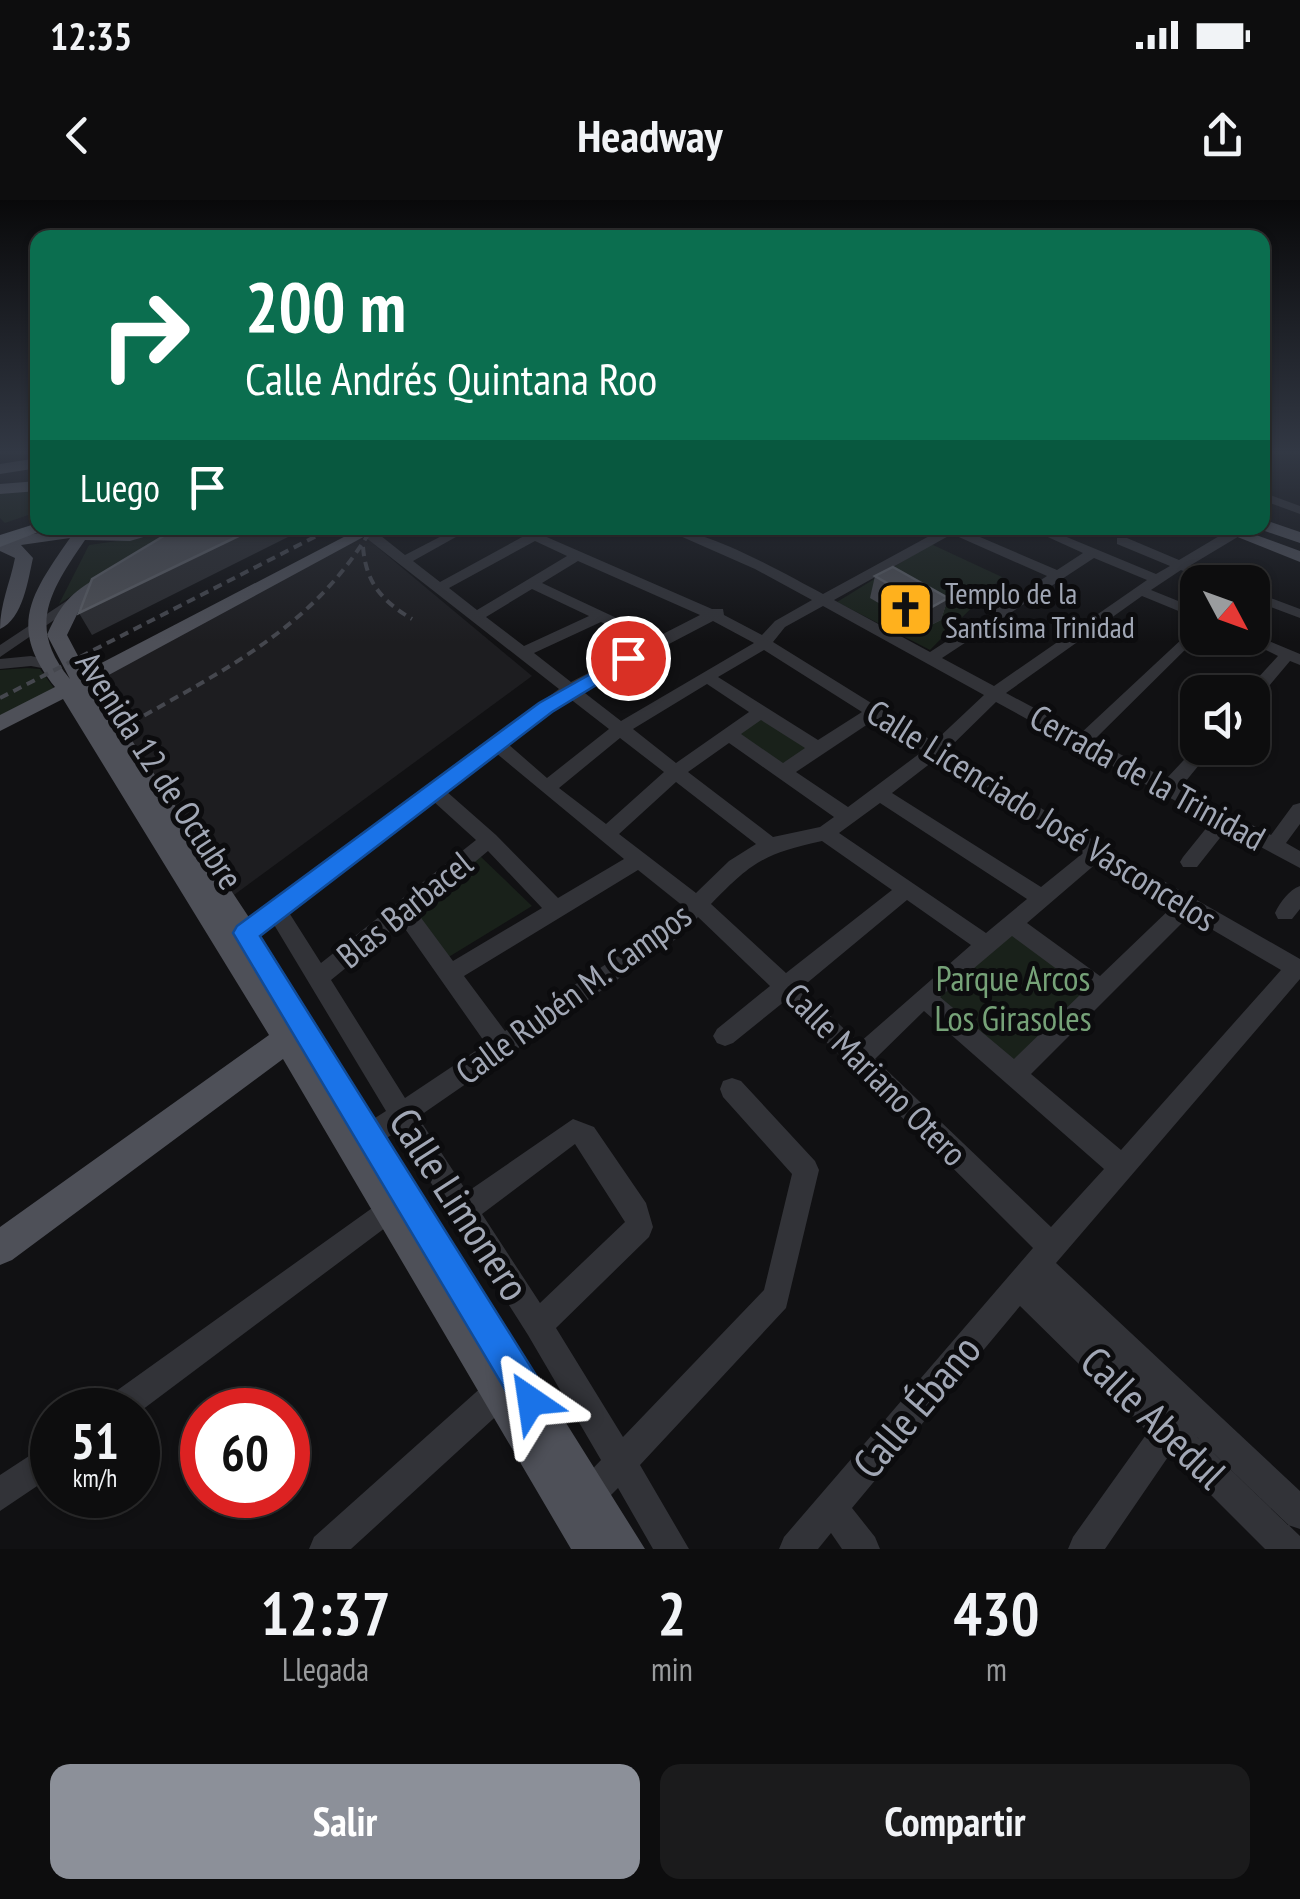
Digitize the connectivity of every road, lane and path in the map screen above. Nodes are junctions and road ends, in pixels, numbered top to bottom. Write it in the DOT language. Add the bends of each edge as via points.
graph roads {
  1 [pos="30,521"];
  2 [pos="1270,527"];
  3 [pos="0,530"];
  4 [pos="30,532"];
  5 [pos="45,535"];
  6 [pos="75,535"];
  7 [pos="176,535"];
  8 [pos="357,535"];
  9 [pos="376,535"];
  10 [pos="453,535"];
  11 [pos="531,535"];
  12 [pos="541,535"];
  13 [pos="543,535"];
  14 [pos="685,535"];
  15 [pos="939,535"];
  16 [pos="967,535"];
  17 [pos="1052,535"];
  18 [pos="1131,535"];
  19 [pos="1223,535"];
  20 [pos="1243,535"];
  21 [pos="1300,538"];
  22 [pos="0,544"];
  23 [pos="158,547"];
  24 [pos="1094,552"];
  25 [pos="578,555"];
  26 [pos="1300,556"];
  27 [pos="405,560"];
  28 [pos="1180,565"];
  29 [pos="1183,565"];
  30 [pos="1180,567"];
  31 [pos="126,568"];
  32 [pos="1058,576"];
  33 [pos="1157,579"];
  34 [pos="533,584"];
  35 [pos="441,588"];
  36 [pos="1140,590"];
  37 [pos="63,594"];
  38 [pos="821,600"];
  39 [pos="1270,602"];
  40 [pos="1180,607"];
  41 [pos="718,612"];
  42 [pos="1300,614"];
  43 [pos="477,616"];
  44 [pos="601,616"];
  45 [pos="0,623"];
  46 [pos="35,627"];
  47 [pos="766,639"];
  48 [pos="0,642"];
  49 [pos="657,643"];
  50 [pos="1180,646"];
  51 [pos="1270,647"];
  52 [pos="0,652"];
  53 [pos="524,652"];
  54 [pos="933,657"];
  55 [pos="1294,657"];
  56 [pos="0,664"];
  57 [pos="75,674"];
  58 [pos="708,678"];
  59 [pos="1270,678"];
  60 [pos="570,690"];
  61 [pos="997,692"];
  62 [pos="760,712"];
  63 [pos="874,712"];
  64 [pos="0,724"];
  65 [pos="620,729"];
  66 [pos="727,734"];
  67 [pos="1084,740"];
  68 [pos="496,743"];
  69 [pos="819,749"];
  70 [pos="936,750"];
  71 [pos="1190,765"];
  72 [pos="782,772"];
  73 [pos="674,773"];
  74 [pos="546,788"];
  75 [pos="1169,788"];
  76 [pos="434,791"];
  77 [pos="880,794"];
  78 [pos="1300,810"];
  79 [pos="848,817"];
  80 [pos="1224,820"];
  81 [pos="825,833"];
  82 [pos="607,834"];
  83 [pos="489,840"];
  84 [pos="770,845"];
  85 [pos="1273,846"];
  86 [pos="1098,852"];
  87 [pos="637,860"];
  88 [pos="1300,860"];
  89 [pos="1190,862"];
  90 [pos="908,888"];
  91 [pos="1300,894"];
  92 [pos="1041,897"];
  93 [pos="698,904"];
  94 [pos="1186,906"];
  95 [pos="556,909"];
  96 [pos="404,910"];
  97 [pos="277,911"];
  98 [pos="1285,913"];
  99 [pos="1012,924"];
  100 [pos="237,939"];
  101 [pos="986,944"];
  102 [pos="1298,969"];
  103 [pos="450,973"];
  104 [pos="320,977"];
  105 [pos="788,987"];
  106 [pos="1100,989"];
  107 [pos="924,997"];
  108 [pos="294,1034"];
  109 [pos="725,1036"];
  110 [pos="503,1048"];
  111 [pos="860,1058"];
  112 [pos="1015,1074"];
  113 [pos="732,1089"];
  114 [pos="402,1115"];
  115 [pos="360,1141"];
  116 [pos="1122,1168"];
  117 [pos="397,1203"];
  118 [pos="464,1211"];
  119 [pos="0,1248"];
  120 [pos="1036,1266"];
  121 [pos="538,1326"];
  122 [pos="508,1385"];
  123 [pos="146,1388"];
  124 [pos="1168,1430"];
  125 [pos="620,1461"];
  126 [pos="30,1472"];
  127 [pos="590,1494"];
  128 [pos="0,1495"];
  129 [pos="831,1506"];
  130 [pos="1300,1513"];
  131 [pos="326,1549"];
  132 [pos="594,1549"];
  133 [pos="624,1549"];
  134 [pos="672,1549"];
  135 [pos="796,1549"];
  136 [pos="863,1549"];
  137 [pos="1085,1549"];
  138 [pos="1289,1549"];
  1 -- 3 [label="main road"];
  2 -- 21 [label="main road"];
  4 -- 22 [label="highway"];
  5 -- 22 [label="main road"];
  6 -- 37 [label="main road"];
  7 -- 23 [label="main road"];
  8 -- 57 [label="main road"];
  9 -- 27 [label="street"];
  10 -- 27 [label="street"];
  11 -- 35 [label="street"];
  12 -- 25 [label="street, Calle Licenciado José Vasconcelos"];
  13 -- 41 [label="street, Calle Licenciado José Vasconcelos"];
  14 -- 38 [label="street, Cerrada de la Trinidad"];
  15 -- 38 [label="street"];
  16 -- 32 [label="street"];
  17 -- 24 [label="street"];
  18 -- 28 [label="street" via="1122,541"];
  19 -- 29 [label="street, Calle Rubén M. Campos"];
  20 -- 26 [label="main road"];
  22 -- 45 [label="main road" via="24,558"];
  24 -- 32 [label="street"];
  24 -- 33 [label="street"];
  25 -- 34 [label="street"];
  25 -- 41 [label="street, Calle Licenciado José Vasconcelos"];
  27 -- 35 [label="street"];
  30 -- 33 [label="street, Calle Rubén M. Campos"];
  31 -- 37 [label="main road"];
  32 -- 54 [label="street"];
  33 -- 36 [label="street, Calle Rubén M. Campos"];
  34 -- 43 [label="street"];
  34 -- 44 [label="street"];
  35 -- 43 [label="street"];
  36 -- 40 [label="street"];
  36 -- 61 [label="street, Calle Rubén M. Campos"];
  37 -- 46 [label="main road, Avenida 12 de Octubre"];
  37 -- 46 [label="street"];
  37 -- 48 [label="street"];
  37 -- 57 [label="main road, Avenida 12 de Octubre" via="68,608 57,635"];
  38 -- 47 [label="street"];
  38 -- 54 [label="street, Cerrada de la Trinidad"];
  39 -- 42 [label="street"];
  41 -- 47 [label="street, Calle Licenciado José Vasconcelos"];
  41 -- 49 [label="street"];
  43 -- 53 [label="street"];
  44 -- 49 [label="street"];
  44 -- 53 [label="street"];
  46 -- 52 [label="street"];
  46 -- 57 [label="main road, Avenida 12 de Octubre" via="40,652"];
  47 -- 58 [label="street"];
  47 -- 63 [label="street, Calle Licenciado José Vasconcelos"];
  49 -- 60 [label="street"];
  50 -- 67 [label="street"];
  51 -- 55 [label="street"];
  53 -- 60 [label="street"];
  54 -- 61 [label="street, Cerrada de la Trinidad"];
  55 -- 59 [label="street"];
  56 -- 57 [label="street" via="31,660"];
  57 -- 64 [label="main road"];
  57 -- 100 [label="main road, Avenida 12 de Octubre"];
  58 -- 62 [label="street"];
  58 -- 65 [label="street"];
  60 -- 65 [label="street"];
  60 -- 68 [label="street"];
  61 -- 67 [label="street, Cerrada de la Trinidad"];
  61 -- 70 [label="street, Calle Rubén M. Campos"];
  62 -- 66 [label="street"];
  62 -- 69 [label="street"];
  63 -- 69 [label="street"];
  63 -- 70 [label="street, Calle Licenciado José Vasconcelos"];
  65 -- 73 [label="street"];
  65 -- 74 [label="street"];
  66 -- 72 [label="street"];
  66 -- 73 [label="street"];
  67 -- 75 [label="street, Cerrada de la Trinidad"];
  68 -- 74 [label="street, Calle Mariano Otero"];
  68 -- 76 [label="street"];
  69 -- 72 [label="street"];
  70 -- 77 [label="street, Calle Rubén M. Campos"];
  70 -- 86 [label="street, Calle Licenciado José Vasconcelos"];
  71 -- 75 [label="street"];
  72 -- 79 [label="street"];
  73 -- 82 [label="street"];
  73 -- 84 [label="street"];
  74 -- 82 [label="street, Calle Mariano Otero"];
  75 -- 80 [label="street, Cerrada de la Trinidad"];
  76 -- 83 [label="street"];
  76 -- 97 [label="street"];
  77 -- 79 [label="street, Calle Rubén M. Campos"];
  77 -- 92 [label="street"];
  78 -- 85 [label="street"];
  79 -- 81 [label="street, Calle Rubén M. Campos"];
  80 -- 85 [label="street, Cerrada de la Trinidad"];
  80 -- 89 [label="street"];
  81 -- 84 [label="street, Calle Rubén M. Campos"];
  81 -- 90 [label="street"];
  82 -- 87 [label="street, Calle Mariano Otero"];
  83 -- 95 [label="street"];
  83 -- 96 [label="street, Blas Barbacel"];
  84 -- 93 [label="street, Calle Rubén M. Campos" via="736,866"];
  85 -- 88 [label="street, Cerrada de la Trinidad"];
  86 -- 92 [label="street"];
  86 -- 94 [label="street, Calle Licenciado José Vasconcelos"];
  87 -- 93 [label="street, Calle Mariano Otero"];
  87 -- 95 [label="street"];
  90 -- 101 [label="street"];
  90 -- 105 [label="street"];
  91 -- 98 [label="street"];
  92 -- 99 [label="street"];
  93 -- 105 [label="street, Calle Mariano Otero"];
  93 -- 110 [label="street, Calle Rubén M. Campos" via="669,933"];
  94 -- 102 [label="street, Calle Licenciado José Vasconcelos"];
  94 -- 106 [label="street"];
  95 -- 103 [label="street"];
  96 -- 103 [label="street"];
  96 -- 104 [label="street, Blas Barbacel"];
  97 -- 100 [label="street"];
  97 -- 104 [label="street, Calle Limonero"];
  99 -- 101 [label="street"];
  99 -- 106 [label="street"];
  100 -- 108 [label="main road, Avenida 12 de Octubre"];
  101 -- 107 [label="street"];
  102 -- 116 [label="street, Calle Ébano"];
  103 -- 110 [label="street"];
  104 -- 114 [label="street, Calle Limonero"];
  105 -- 109 [label="street"];
  105 -- 111 [label="street, Calle Mariano Otero"];
  106 -- 112 [label="street"];
  107 -- 111 [label="street"];
  107 -- 112 [label="street"];
  108 -- 115 [label="main road, Avenida 12 de Octubre"];
  108 -- 119 [label="main road"];
  110 -- 114 [label="street, Calle Rubén M. Campos"];
  111 -- 120 [label="street, Calle Mariano Otero"];
  112 -- 116 [label="street"];
  113 -- 125 [label="street" via="806,1170 776,1298"];
  114 -- 115 [label="street, Calle Rubén M. Campos"];
  114 -- 118 [label="street, Calle Limonero"];
  115 -- 117 [label="main road, Avenida 12 de Octubre"];
  116 -- 120 [label="street, Calle Ébano"];
  117 -- 122 [label="main road, Avenida 12 de Octubre"];
  117 -- 123 [label="street"];
  118 -- 121 [label="street, Calle Limonero"];
  118 -- 121 [label="street" via="573,1131 586,1136 637,1212 639,1227"];
  120 -- 124 [label="street, Calle Abedul"];
  120 -- 129 [label="street, Calle Ébano"];
  120 -- 130 [label="street, Calle Abedul"];
  121 -- 125 [label="street, Calle Limonero"];
  122 -- 127 [label="main road, Avenida 12 de Octubre"];
  122 -- 131 [label="street"];
  122 -- 132 [label="main road, Avenida 12 de Octubre"];
  124 -- 137 [label="street"];
  124 -- 138 [label="street, Calle Abedul"];
  125 -- 127 [label="street"];
  125 -- 134 [label="street, Calle Limonero"];
  126 -- 128 [label="street"];
  127 -- 133 [label="main road, Avenida 12 de Octubre"];
  129 -- 135 [label="street, Calle Ébano"];
  129 -- 136 [label="street"];
}
